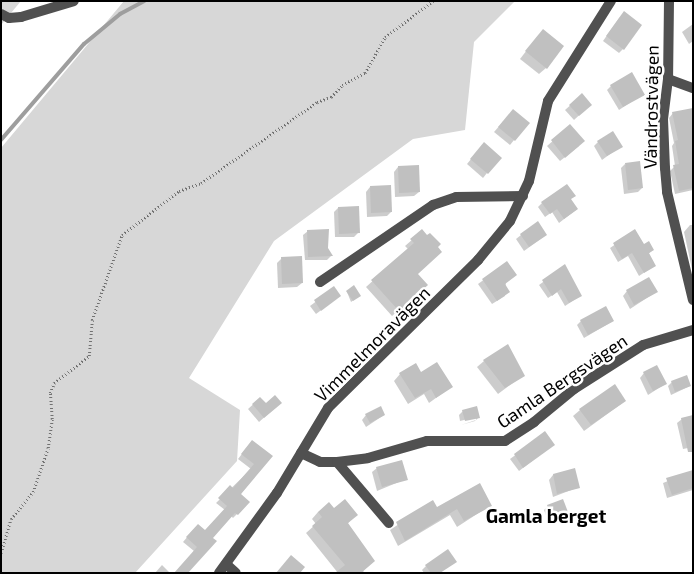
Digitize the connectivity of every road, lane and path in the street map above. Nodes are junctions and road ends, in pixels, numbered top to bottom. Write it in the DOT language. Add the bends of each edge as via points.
graph roads {
  1 [pos="74,1"];
  2 [pos="433,1"];
  3 [pos="611,1"];
  4 [pos="669,1"];
  5 [pos="1,14"];
  6 [pos="668,79"];
  7 [pos="693,88"];
  8 [pos="523,196"];
  9 [pos="320,282"];
  10 [pos="693,300"];
  11 [pos="693,330"];
  12 [pos="301,453"];
  13 [pos="338,462"];
  14 [pos="389,523"];
  15 [pos="1,553"];
  16 [pos="223,568"];
  17 [pos="236,573"];
  1 -- 5 [label="street" via="21,16 9,18"];
  2 -- 15 [label="path" via="385,37 365,73 342,85 331,96 317,102 201,183 179,191 122,235 92,320 89,356 54,383 50,393 52,419 48,448 33,492 11,519"];
  3 -- 8 [label="street, Vimmelmoravägen" via="548,101 535,163"];
  4 -- 6 [label="street, Vändrostvägen"];
  6 -- 7 [label="street"];
  6 -- 10 [label="street, Vändrostvägen" via="663,119 668,192"];
  8 -- 9 [label="street" via="456,197 434,205"];
  8 -- 12 [label="street, Vimmelmoravägen" via="510,221 478,260 328,408"];
  11 -- 13 [label="street, Gamla Bergsvägen" via="643,345 574,389 505,442 427,441 368,458"];
  12 -- 13 [label="street, Gamla Bergsvägen" via="320,462"];
  12 -- 16 [label="street, Vimmelmoravägen"];
  13 -- 14 [label="street"];
  16 -- 17 [label="street"];
}
